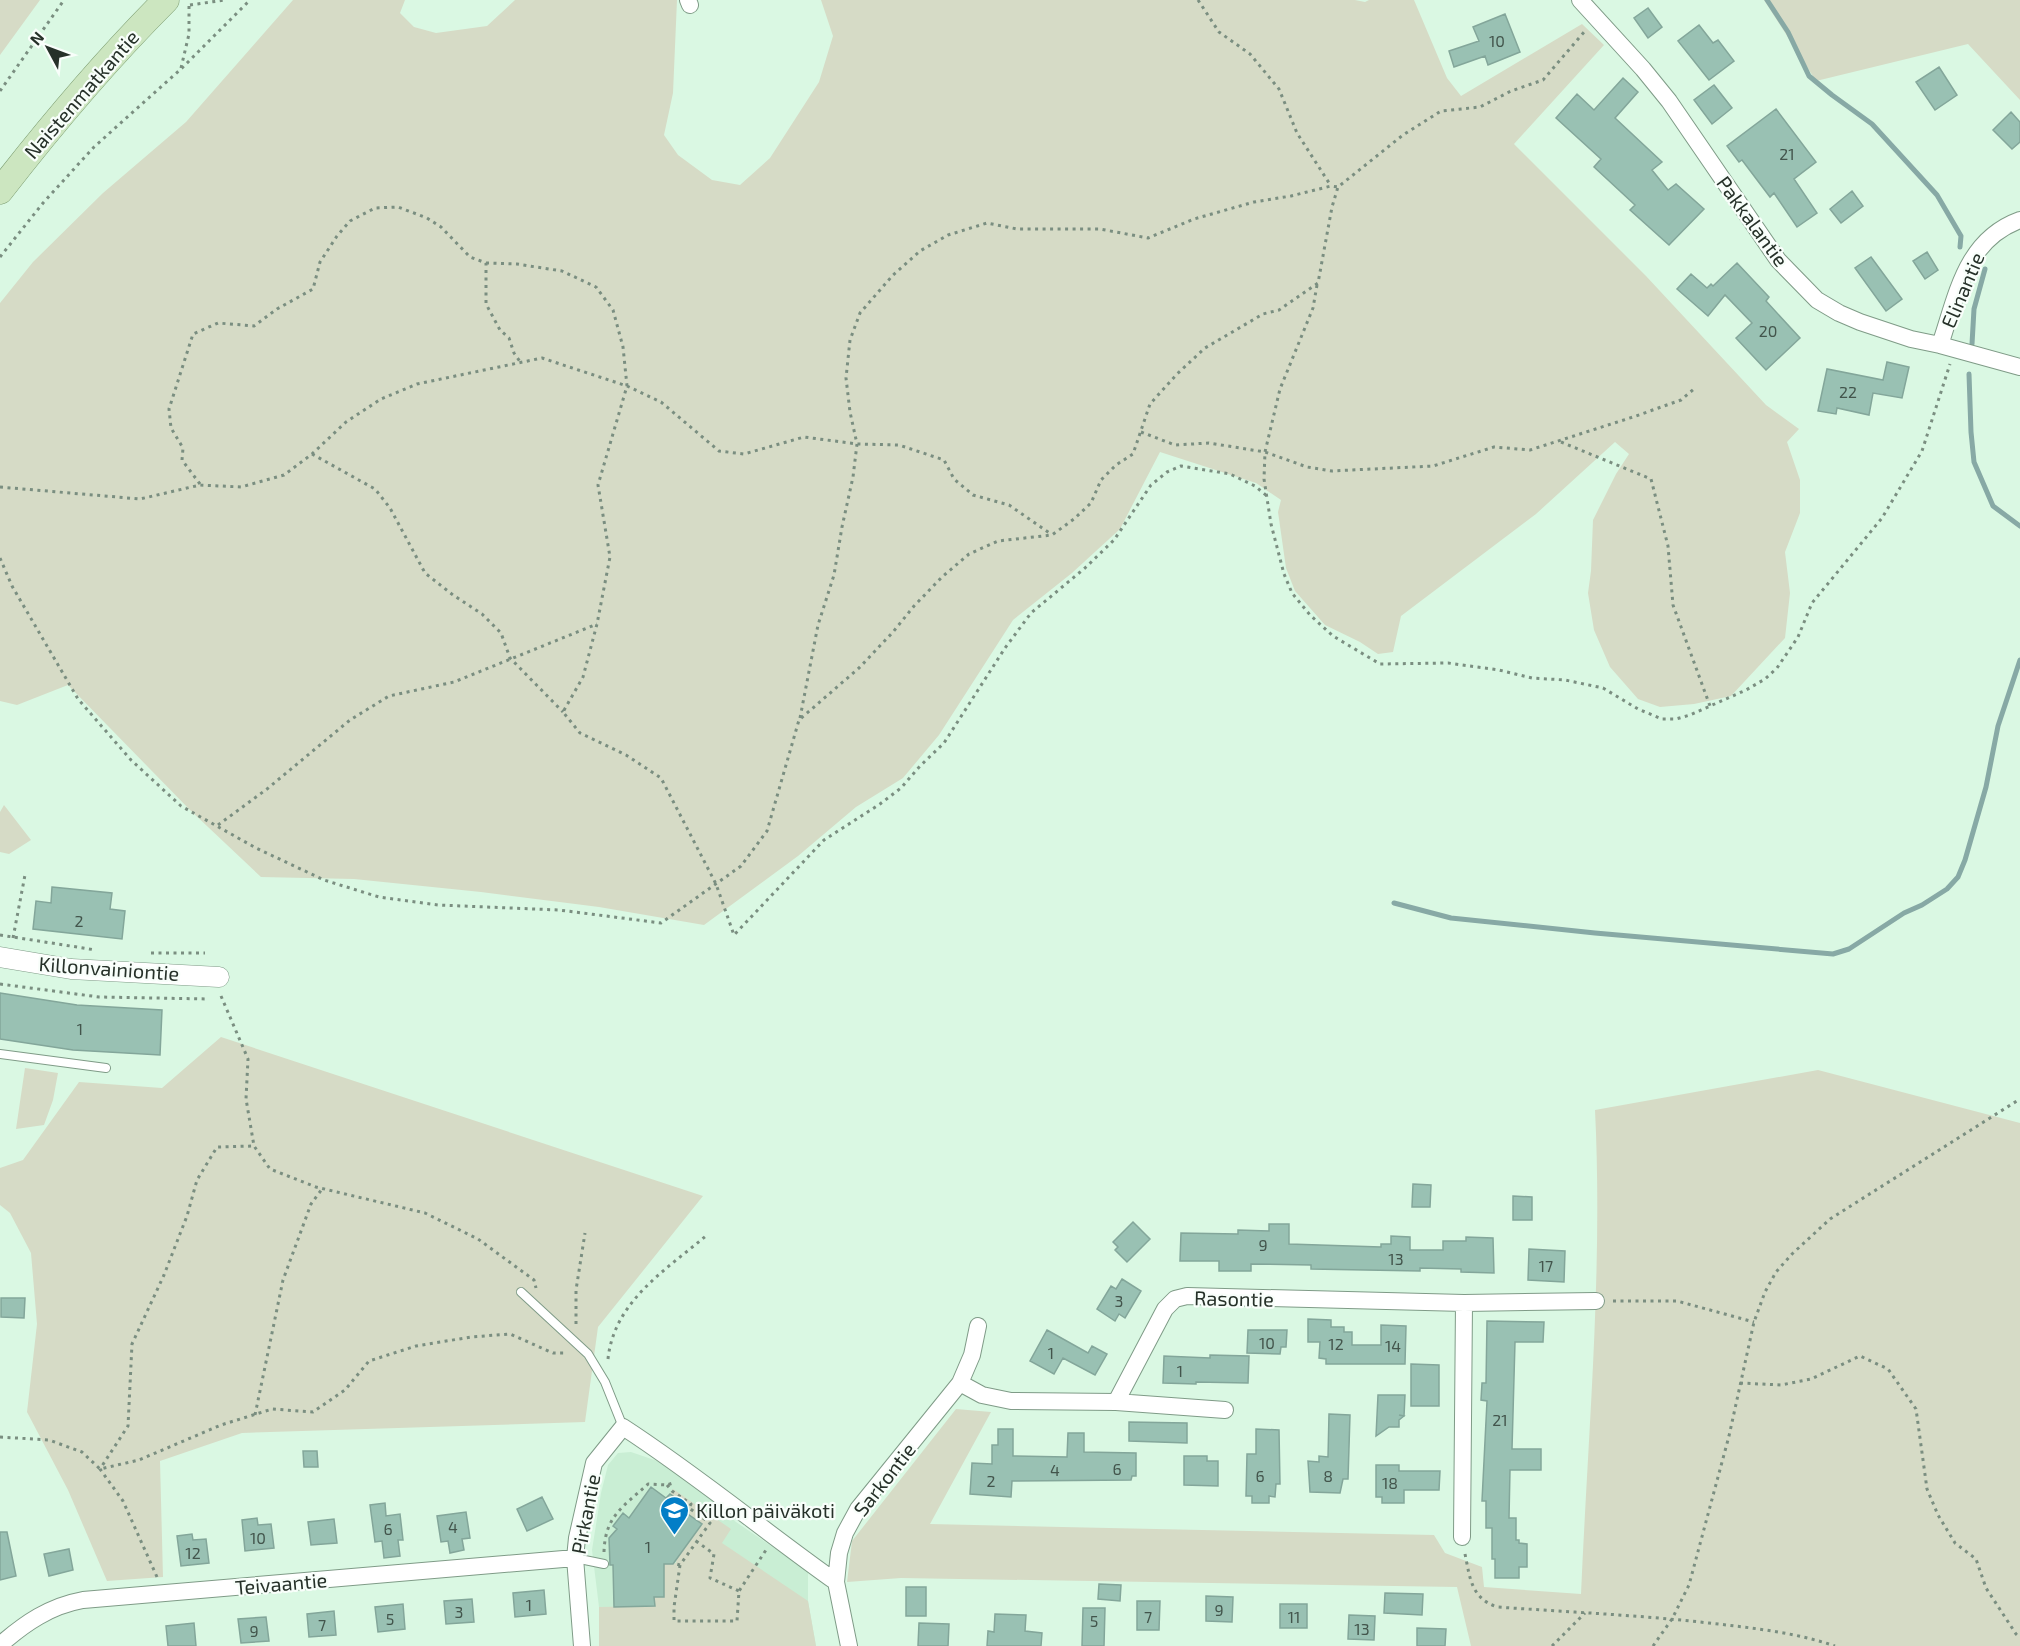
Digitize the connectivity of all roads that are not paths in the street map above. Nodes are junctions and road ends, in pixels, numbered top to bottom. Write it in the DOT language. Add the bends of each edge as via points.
graph roads {
  1 [pos="1580,0"];
  2 [pos="177,2"];
  3 [pos="0,191"];
  4 [pos="2020,220"];
  5 [pos="1947,347"];
  6 [pos="2020,367"];
  7 [pos="0,957"];
  8 [pos="211,976"];
  9 [pos="0,1054"];
  10 [pos="106,1068"];
  11 [pos="521,1292"];
  12 [pos="1596,1301"];
  13 [pos="1464,1303"];
  14 [pos="978,1326"];
  15 [pos="960,1383"];
  16 [pos="1116,1402"];
  17 [pos="1225,1410"];
  18 [pos="623,1427"];
  19 [pos="1462,1537"];
  20 [pos="575,1558"];
  21 [pos="604,1564"];
  22 [pos="836,1582"];
  23 [pos="0,1645"];
  24 [pos="582,1646"];
  25 [pos="849,1646"];
  1 -- 5 [label="street, Pakkalantie" via="1669,101 1778,260 1817,300 1860,322"];
  2 -- 3 [label="main road, Naistenmatkantie" via="130,36"];
  4 -- 5 [label="street, Elinantie" via="1984,242 1972,257"];
  5 -- 6 [label="street, Pakkalantie"];
  7 -- 8 [label="street, Killonvainiontie" via="71,969"];
  9 -- 10 [label="lane"];
  11 -- 18 [label="lane" via="588,1354 605,1382"];
  12 -- 13 [label="street, Rasontie"];
  13 -- 16 [label="street, Rasontie" via="1187,1296 1175,1299 1165,1309"];
  13 -- 19 [label="street"];
  14 -- 15 [label="street, Sarkontie" via="972,1355"];
  15 -- 16 [label="street" via="982,1395 1011,1401"];
  15 -- 22 [label="street, Sarkontie" via="858,1509 838,1553"];
  16 -- 17 [label="street"];
  18 -- 20 [label="street, Pirkantie" via="594,1462"];
  18 -- 22 [label="street"];
  20 -- 21 [label="lane"];
  20 -- 23 [label="street, Teivaantie" via="83,1600 64,1603 36,1617"];
  20 -- 24 [label="street, Pirkantie"];
  22 -- 25 [label="street, Sarkontie"];
}
